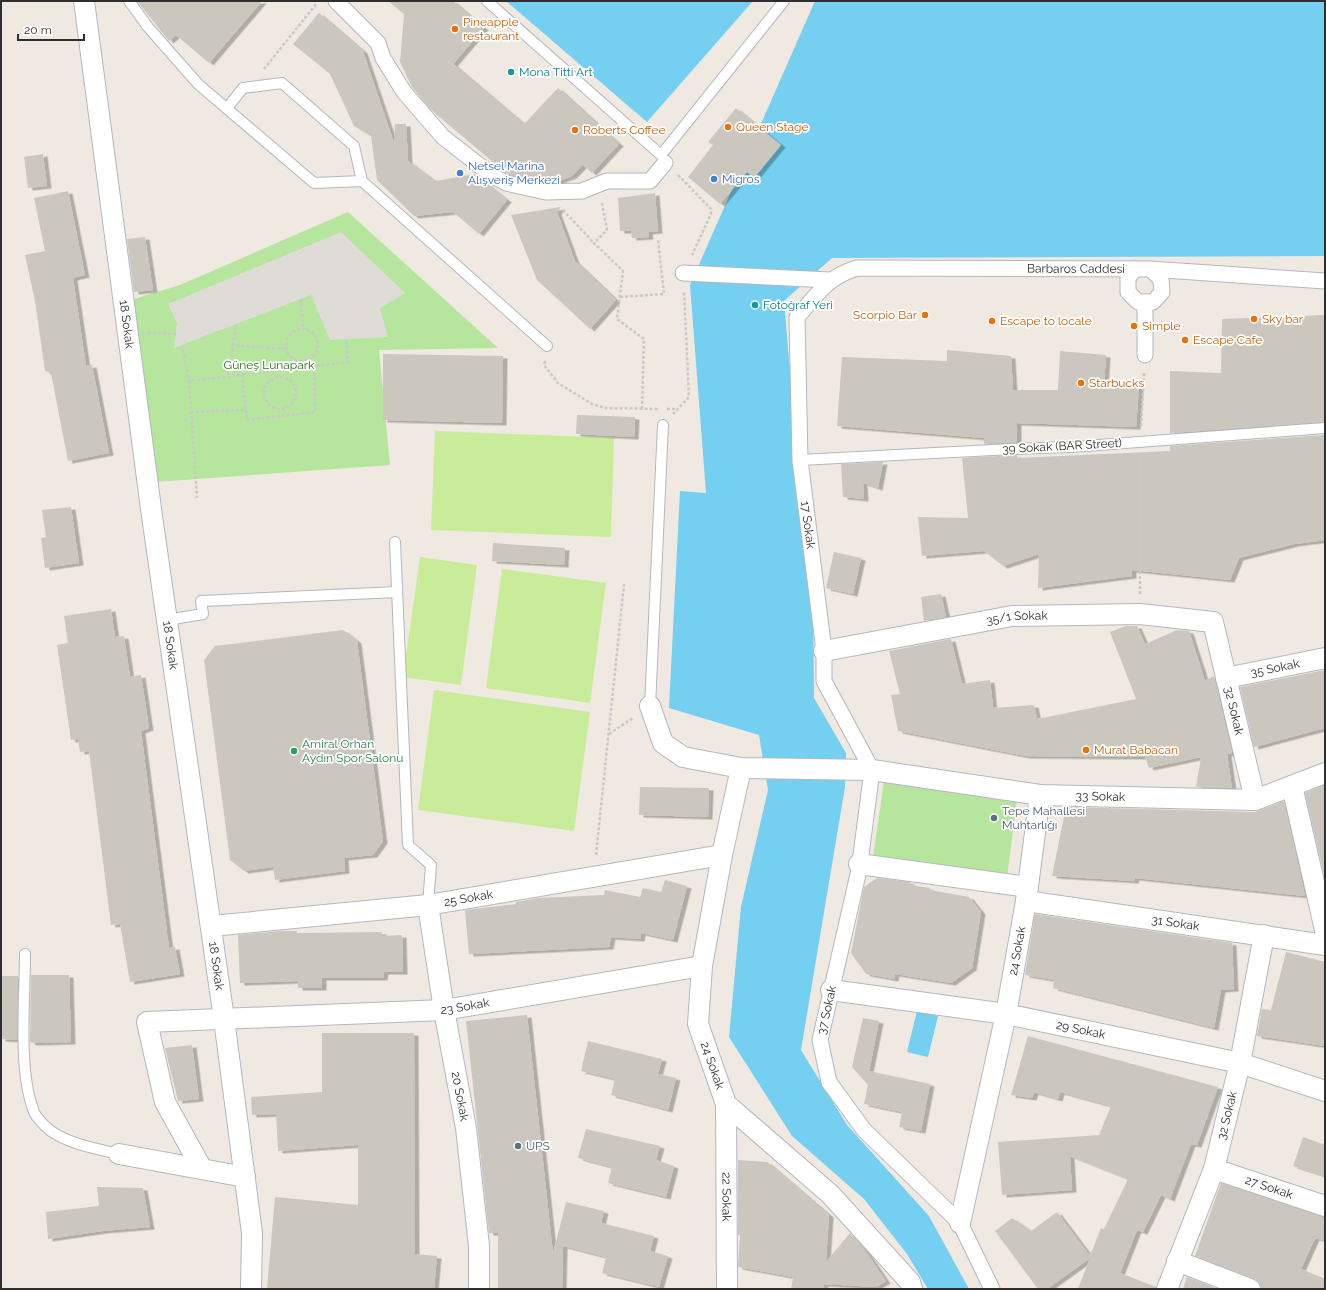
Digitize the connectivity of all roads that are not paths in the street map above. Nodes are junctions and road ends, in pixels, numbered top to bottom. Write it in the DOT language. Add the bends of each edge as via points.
graph roads {
  1 [pos="84,1"];
  2 [pos="129,1"];
  3 [pos="336,1"];
  4 [pos="487,1"];
  5 [pos="784,1"];
  6 [pos="227,108"];
  7 [pos="670,168"];
  8 [pos="362,181"];
  9 [pos="1135,269"];
  10 [pos="1150,269"];
  11 [pos="683,273"];
  12 [pos="830,280"];
  13 [pos="1325,282"];
  14 [pos="1145,302"];
  15 [pos="547,346"];
  16 [pos="1145,355"];
  17 [pos="663,425"];
  18 [pos="1325,428"];
  19 [pos="800,460"];
  20 [pos="395,542"];
  21 [pos="397,592"];
  22 [pos="167,620"];
  23 [pos="1213,622"];
  24 [pos="824,651"];
  25 [pos="1325,658"];
  26 [pos="1226,678"];
  27 [pos="650,706"];
  28 [pos="746,768"];
  29 [pos="862,771"];
  30 [pos="1325,773"];
  31 [pos="1292,786"];
  32 [pos="1040,794"];
  33 [pos="1255,800"];
  34 [pos="722,854"];
  35 [pos="860,864"];
  36 [pos="1027,894"];
  37 [pos="428,905"];
  38 [pos="212,926"];
  39 [pos="1325,930"];
  40 [pos="1264,935"];
  41 [pos="1325,945"];
  42 [pos="25,954"];
  43 [pos="702,966"];
  44 [pos="831,990"];
  45 [pos="444,1010"];
  46 [pos="1006,1014"];
  47 [pos="224,1019"];
  48 [pos="1240,1064"];
  49 [pos="1325,1091"];
  50 [pos="726,1104"];
  51 [pos="119,1154"];
  52 [pos="202,1169"];
  53 [pos="1214,1169"];
  54 [pos="245,1177"];
  55 [pos="1325,1206"];
  56 [pos="960,1223"];
  57 [pos="1177,1261"];
  58 [pos="251,1289"];
  59 [pos="479,1289"];
  60 [pos="727,1289"];
  61 [pos="912,1289"];
  62 [pos="992,1289"];
  63 [pos="1167,1289"];
  64 [pos="1250,1289"];
  1 -- 22 [label="street, 18 Sokak"];
  2 -- 6 [label="lane" via="148,27 198,84"];
  3 -- 7 [label="street" via="378,43 383,58 404,92 443,137 472,161 506,183 546,192 582,190 607,180 650,180"];
  4 -- 5 [label="lane" via="661,155"];
  6 -- 8 [label="lane" via="314,183"];
  6 -- 8 [label="lane" via="243,88 282,83 354,146"];
  8 -- 15 [label="lane"];
  9 -- 10 [label="street, Barbaros Caddesi"];
  9 -- 12 [label="street, Barbaros Caddesi" via="857,268 843,272"];
  9 -- 14 [label="street" via="1128,278 1128,292 1138,302"];
  10 -- 13 [label="street, Barbaros Caddesi"];
  10 -- 14 [label="street" via="1161,279 1162,292 1153,302"];
  11 -- 12 [label="street"];
  12 -- 19 [label="street, 17 Sokak" via="797,317"];
  14 -- 16 [label="street"];
  17 -- 27 [label="lane"];
  18 -- 19 [label="lane, 39 Sokak (BAR Street)" via="1072,447"];
  19 -- 24 [label="street, 17 Sokak"];
  20 -- 21 [label="lane"];
  21 -- 22 [label="lane" via="201,600 203,614"];
  21 -- 37 [label="lane" via="408,845 431,865"];
  22 -- 38 [label="street, 18 Sokak"];
  23 -- 24 [label="street, 35/1 Sokak" via="1140,614 1012,616"];
  23 -- 26 [label="street, 32 Sokak"];
  24 -- 29 [label="street, 17 Sokak" via="824,681"];
  25 -- 26 [label="street, 35 Sokak"];
  26 -- 33 [label="street, 32 Sokak"];
  27 -- 28 [label="street, 33 Sokak" via="664,743 683,757"];
  28 -- 29 [label="street, 33 Sokak"];
  28 -- 34 [label="street, 24 Sokak"];
  29 -- 32 [label="street, 33 Sokak"];
  29 -- 35 [label="street, 37 Sokak"];
  30 -- 31 [label="street, 33 Sokak"];
  31 -- 33 [label="street, 33 Sokak"];
  31 -- 39 [label="street"];
  32 -- 33 [label="street, 33 Sokak"];
  32 -- 36 [label="street, 24 Sokak"];
  34 -- 37 [label="street, 25 Sokak"];
  34 -- 43 [label="street, 24 Sokak"];
  35 -- 36 [label="street, 31 Sokak"];
  35 -- 44 [label="street, 37 Sokak"];
  36 -- 40 [label="street, 31 Sokak"];
  36 -- 46 [label="street, 24 Sokak"];
  37 -- 38 [label="street, 25 Sokak"];
  37 -- 45 [label="street, 20 Sokak"];
  38 -- 47 [label="street, 18 Sokak"];
  40 -- 41 [label="street, 31 Sokak"];
  40 -- 48 [label="street, 32 Sokak"];
  42 -- 51 [label="lane" via="25,1056 28,1092 33,1111 46,1127 76,1144"];
  43 -- 45 [label="street, 23 Sokak"];
  43 -- 50 [label="street, 24 Sokak" via="698,1024"];
  44 -- 46 [label="street, 29 Sokak"];
  44 -- 56 [label="street, 37 Sokak" via="820,1040 829,1082 864,1130"];
  45 -- 47 [label="street, 23 Sokak"];
  45 -- 59 [label="street, 20 Sokak" via="466,1128 479,1246"];
  46 -- 48 [label="street, 29 Sokak"];
  46 -- 56 [label="street, 24 Sokak"];
  47 -- 52 [label="street, 23 Sokak" via="147,1022 164,1102"];
  47 -- 54 [label="street, 18 Sokak"];
  48 -- 49 [label="street, 29 Sokak"];
  48 -- 53 [label="street, 32 Sokak"];
  50 -- 60 [label="street, 22 Sokak"];
  50 -- 61 [label="street, 24 Sokak" via="830,1194 910,1282"];
  51 -- 52 [label="street"];
  52 -- 54 [label="street"];
  53 -- 55 [label="street, 27 Sokak"];
  53 -- 57 [label="street, 32 Sokak"];
  54 -- 58 [label="street, 18 Sokak" via="252,1233"];
  56 -- 62 [label="street, 37 Sokak"];
  57 -- 63 [label="street, 32 Sokak"];
  57 -- 64 [label="street"];
}
